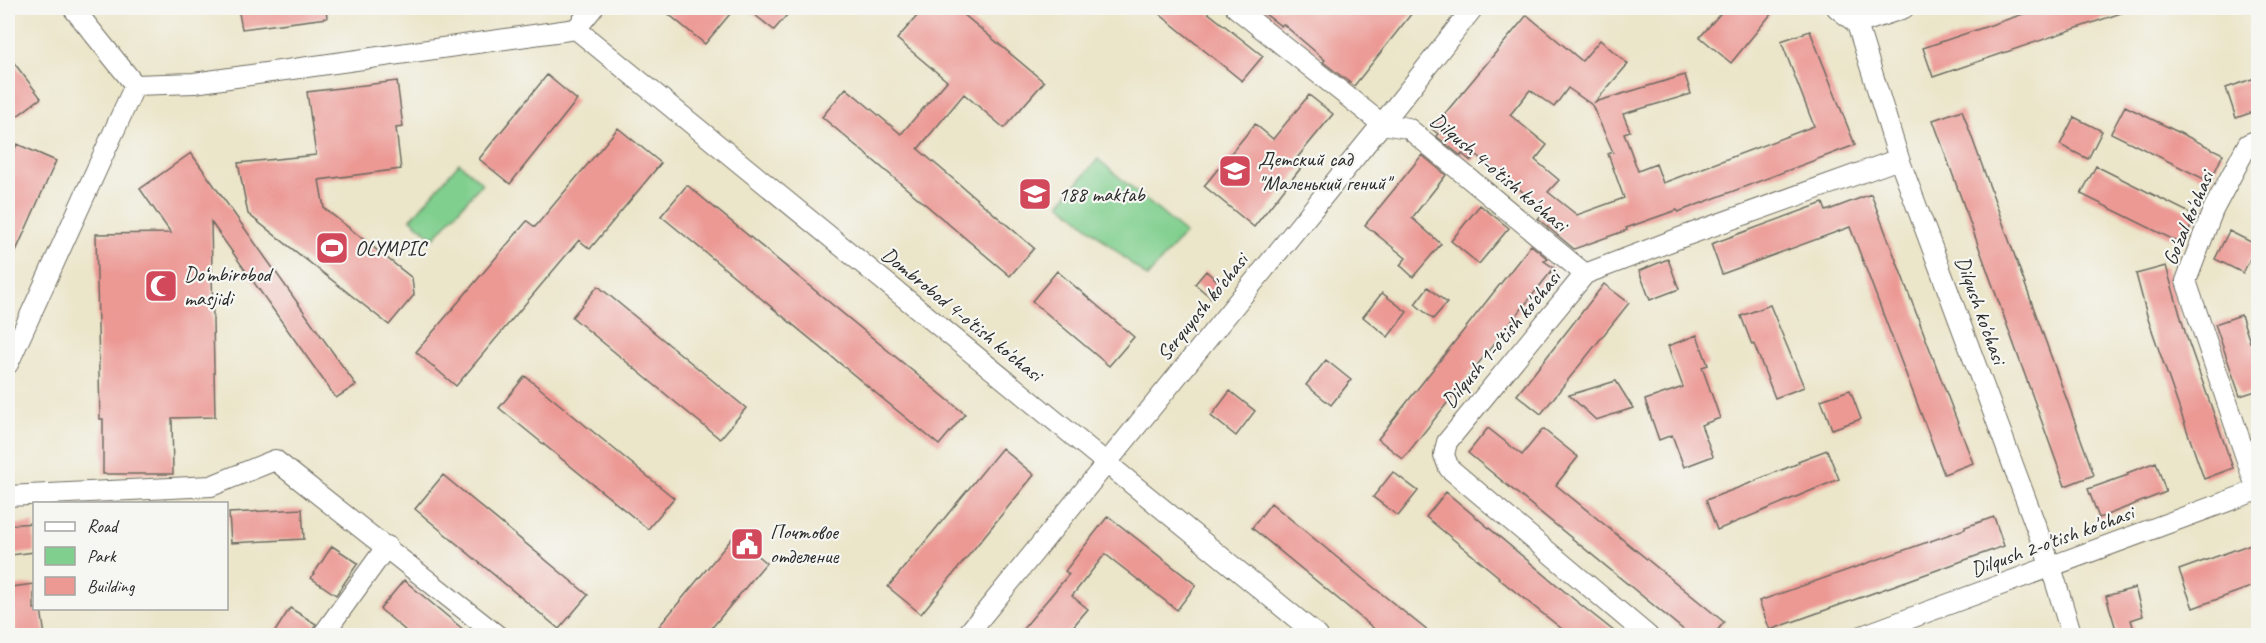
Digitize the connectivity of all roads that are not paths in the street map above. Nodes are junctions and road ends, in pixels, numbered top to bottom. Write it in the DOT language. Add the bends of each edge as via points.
graph roads {
  1 [pos="73,8"];
  2 [pos="593,8"];
  3 [pos="1236,8"];
  4 [pos="1473,8"];
  5 [pos="1837,8"];
  6 [pos="1904,8"];
  7 [pos="1857,24"];
  8 [pos="576,29"];
  9 [pos="135,85"];
  10 [pos="1382,124"];
  11 [pos="2259,140"];
  12 [pos="1899,159"];
  13 [pos="1585,274"];
  14 [pos="8,364"];
  15 [pos="1106,464"];
  16 [pos="2258,491"];
  17 [pos="8,496"];
  18 [pos="387,546"];
  19 [pos="2051,567"];
  20 [pos="322,636"];
  21 [pos="498,636"];
  22 [pos="966,636"];
  23 [pos="1318,636"];
  24 [pos="1648,636"];
  25 [pos="1862,636"];
  26 [pos="2072,636"];
  1 -- 9 [label="street"];
  2 -- 8 [label="street"];
  3 -- 10 [label="street, Dilqush 4-o'tish ko'chasi"];
  4 -- 10 [label="street, Serquyosh ko'chasi"];
  5 -- 7 [label="street"];
  6 -- 7 [label="street"];
  7 -- 12 [label="street, Dilqush ko'chasi"];
  8 -- 9 [label="street" via="194,83"];
  8 -- 15 [label="street, Dombrobod 4-o'tish ko'chasi"];
  9 -- 14 [label="street"];
  10 -- 13 [label="street, Dilqush 4-o'tish ko'chasi" via="1408,128"];
  10 -- 15 [label="street, Serquyosh ko'chasi"];
  11 -- 16 [label="street, Go'zal ko'chasi" via="2248,144 2213,210 2186,281"];
  12 -- 13 [label="street, Dilqush 1-o'tish ko'chasi"];
  12 -- 19 [label="street, Dilqush ko'chasi"];
  13 -- 24 [label="street, Dilqush 1-o'tish ko'chasi" via="1447,442 1444,455 1449,468"];
  15 -- 22 [label="street, Serquyosh ko'chasi"];
  15 -- 23 [label="street, Dombrobod 4-o'tish ko'chasi"];
  16 -- 19 [label="street, Dilqush 2-o'tish ko'chasi"];
  17 -- 18 [label="street" via="211,486 276,460"];
  18 -- 20 [label="street"];
  18 -- 21 [label="street"];
  19 -- 25 [label="street, Dilqush 2-o'tish ko'chasi"];
  19 -- 26 [label="street, Dilqush ko'chasi"];
}
